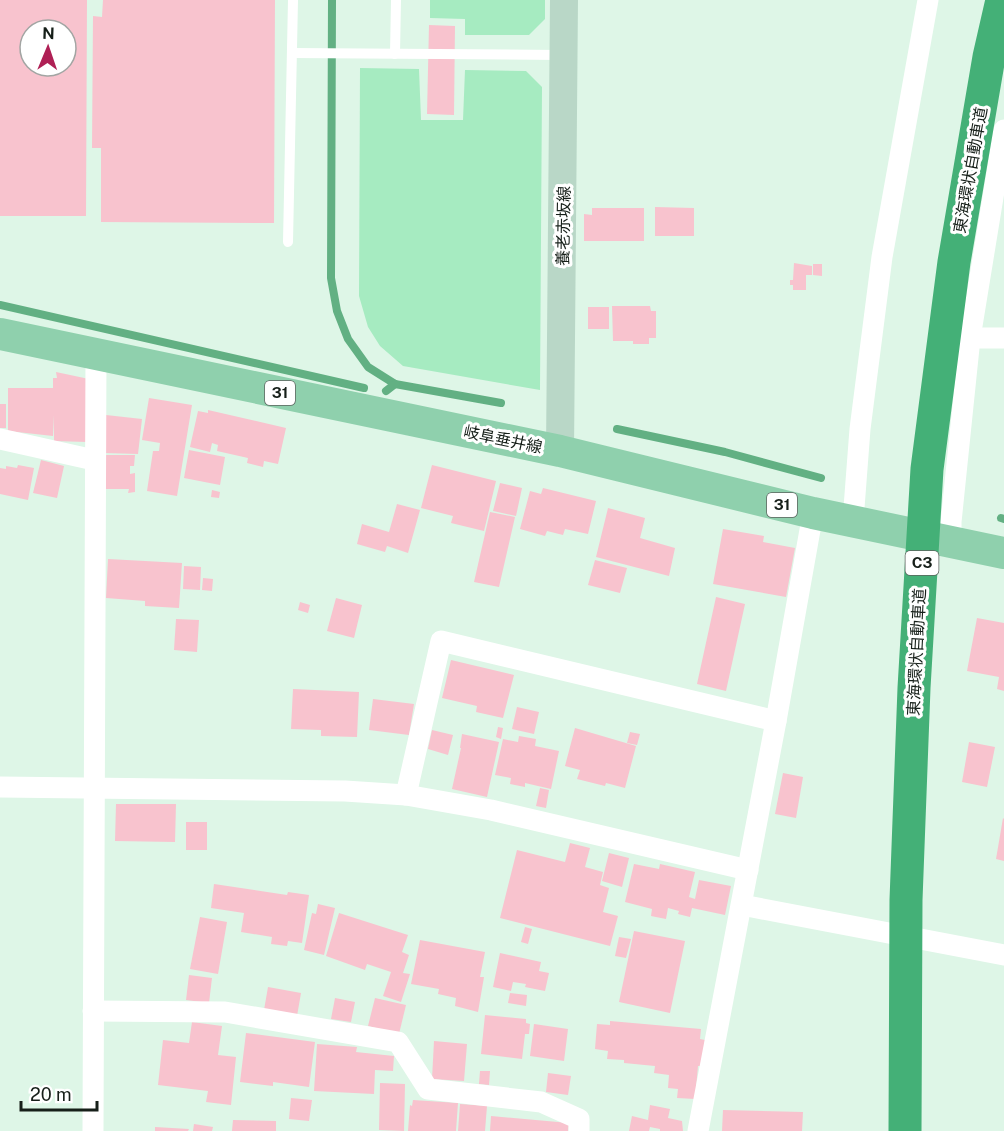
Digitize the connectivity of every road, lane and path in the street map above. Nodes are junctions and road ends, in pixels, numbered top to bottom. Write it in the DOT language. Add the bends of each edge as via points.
graph roads {
  1 [pos="293,0"];
  2 [pos="396,0"];
  3 [pos="564,0"];
  4 [pos="928,0"];
  5 [pos="1002,0"];
  6 [pos="292,53"];
  7 [pos="395,54"];
  8 [pos="564,55"];
  9 [pos="1004,130"];
  10 [pos="288,242"];
  11 [pos="0,334"];
  12 [pos="970,338"];
  13 [pos="1004,338"];
  14 [pos="96,355"];
  15 [pos="0,439"];
  16 [pos="561,451"];
  17 [pos="94,460"];
  18 [pos="813,513"];
  19 [pos="853,521"];
  20 [pos="951,541"];
  21 [pos="1004,553"];
  22 [pos="776,721"];
  23 [pos="0,787"];
  24 [pos="94,787"];
  25 [pos="406,795"];
  26 [pos="748,870"];
  27 [pos="742,905"];
  28 [pos="1004,955"];
  29 [pos="93,1011"];
  30 [pos="93,1131"];
  31 [pos="579,1131"];
  32 [pos="698,1131"];
  33 [pos="905,1131"];
  1 -- 6 [label="lane"];
  2 -- 7 [label="lane"];
  3 -- 8 [label="main road, 養老赤坂線"];
  4 -- 19 [label="street" via="882,257 860,429"];
  5 -- 33 [label="highway, 東海環状自動車道 / C3" via="954,262 927,469 906,900"];
  6 -- 7 [label="lane"];
  6 -- 10 [label="lane"];
  7 -- 8 [label="lane"];
  8 -- 16 [label="main road, 養老赤坂線"];
  9 -- 12 [label="street"];
  11 -- 14 [label="main road, 岐阜垂井線 / 31"];
  12 -- 13 [label="street"];
  12 -- 20 [label="street"];
  14 -- 16 [label="main road, 岐阜垂井線 / 31"];
  14 -- 17 [label="street"];
  15 -- 17 [label="street"];
  16 -- 18 [label="main road, 岐阜垂井線 / 31"];
  17 -- 24 [label="street"];
  18 -- 19 [label="main road, 岐阜垂井線 / 31"];
  18 -- 22 [label="street"];
  19 -- 20 [label="main road, 岐阜垂井線 / 31"];
  20 -- 21 [label="main road, 岐阜垂井線 / 31"];
  22 -- 25 [label="street" via="441,641"];
  22 -- 26 [label="street"];
  23 -- 24 [label="street"];
  24 -- 25 [label="street"];
  24 -- 29 [label="street"];
  25 -- 26 [label="street" via="490,810"];
  26 -- 27 [label="street"];
  27 -- 28 [label="street"];
  27 -- 32 [label="street"];
  29 -- 30 [label="street"];
  29 -- 31 [label="street" via="225,1011 398,1042 429,1089 541,1102 579,1119"];
}
